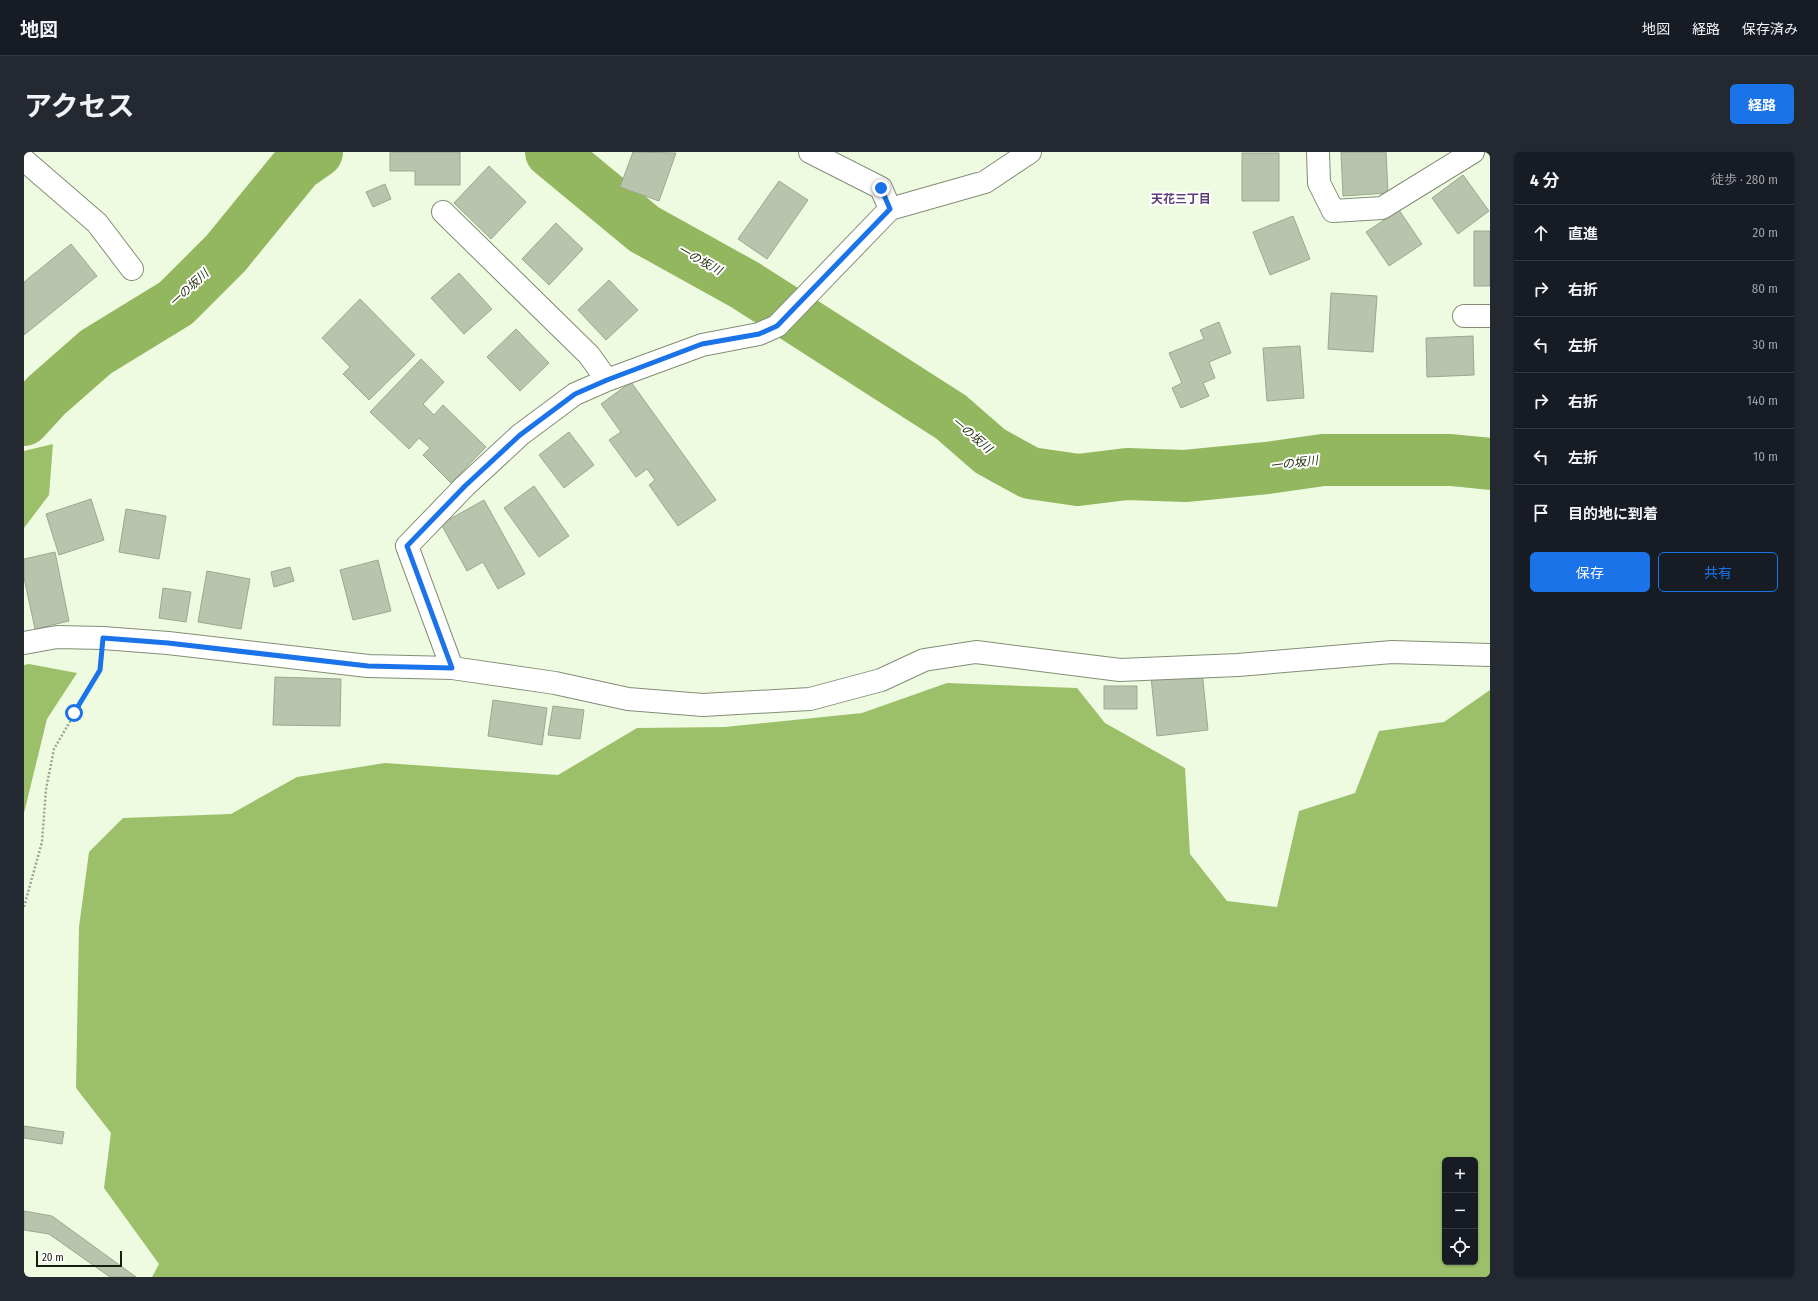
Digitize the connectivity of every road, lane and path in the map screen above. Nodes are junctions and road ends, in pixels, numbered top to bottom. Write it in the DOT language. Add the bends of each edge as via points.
graph roads {
  1 [pos="810,152"];
  2 [pos="1030,152"];
  3 [pos="1318,152"];
  4 [pos="1473,152"];
  5 [pos="24,160"];
  6 [pos="890,209"];
  7 [pos="443,212"];
  8 [pos="132,269"];
  9 [pos="1464,316"];
  10 [pos="1490,316"];
  11 [pos="607,380"];
  12 [pos="103,638"];
  13 [pos="24,643"];
  14 [pos="1490,655"];
  15 [pos="452,668"];
  16 [pos="24,907"];
  1 -- 6 [label="street" via="881,188"];
  2 -- 6 [label="street" via="985,182"];
  3 -- 4 [label="street" via="1319,183 1334,211 1382,208"];
  5 -- 8 [label="street" via="97,223"];
  6 -- 11 [label="street" via="777,326 759,334 702,344"];
  7 -- 11 [label="street" via="589,355"];
  9 -- 10 [label="street"];
  11 -- 15 [label="street" via="575,394 520,435 465,486 407,546"];
  12 -- 13 [label="street" via="57,637"];
  12 -- 15 [label="street" via="368,666"];
  12 -- 16 [label="path" via="100,670 54,749 46,789 42,842"];
  14 -- 15 [label="street" via="1392,652 1120,670 976,652 924,660 881,680 810,699 704,706 628,699 555,683"];
}
